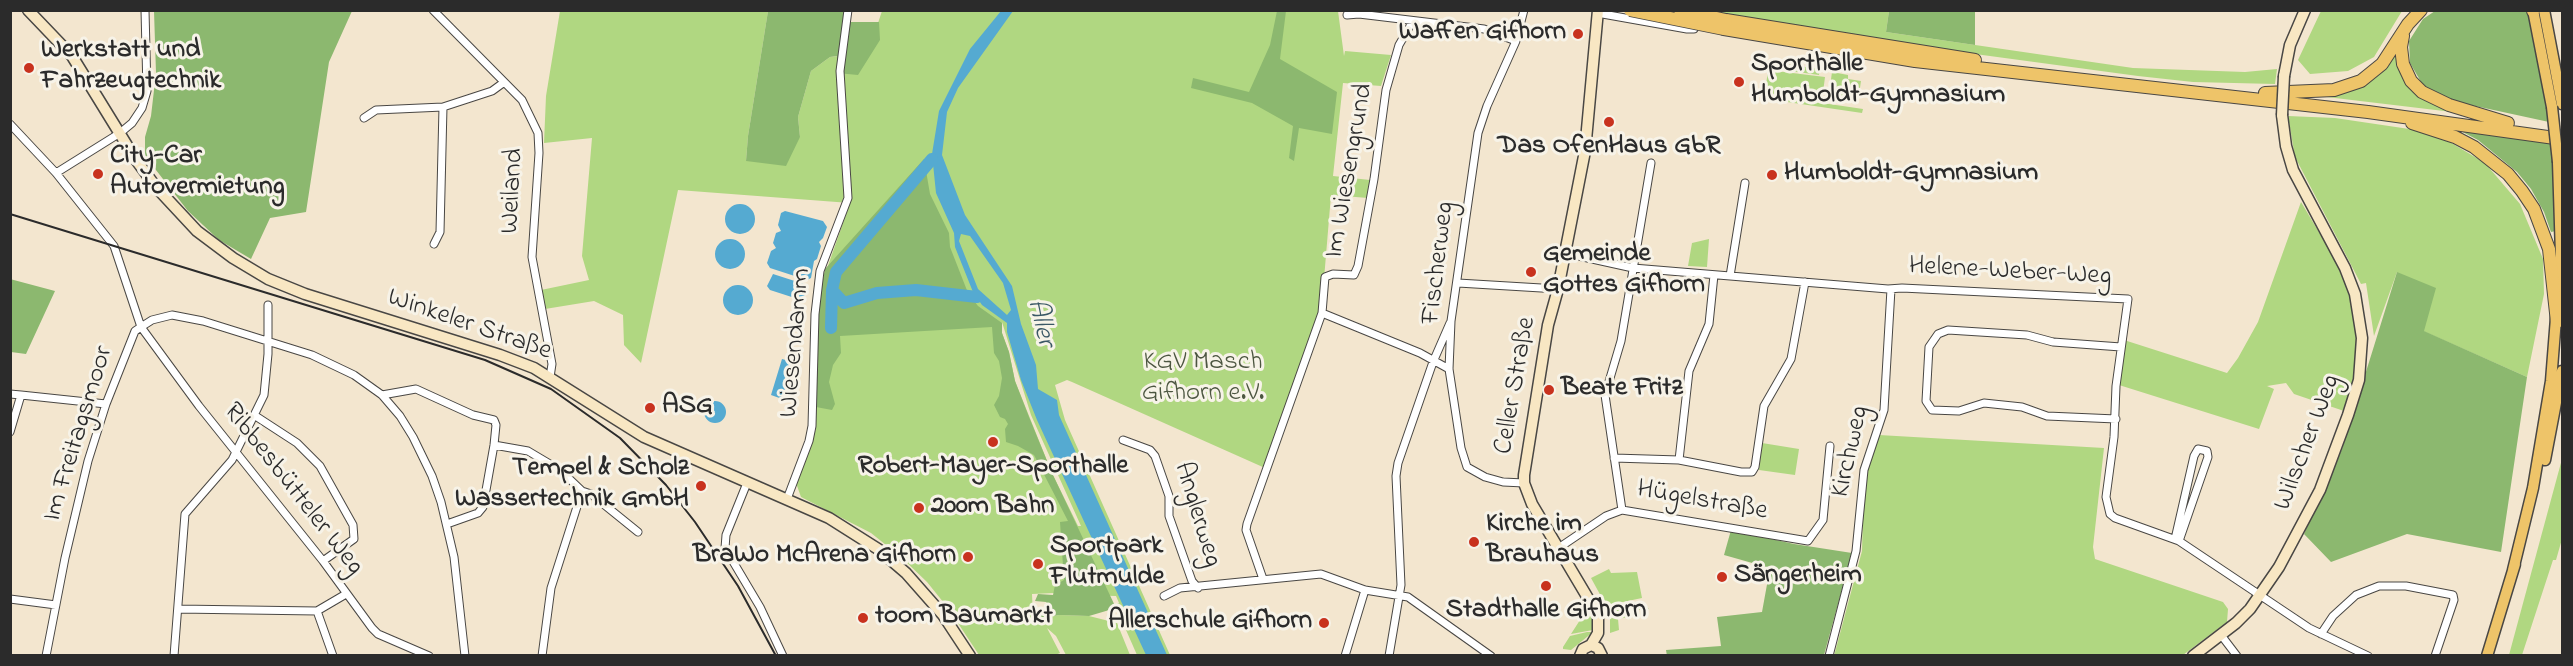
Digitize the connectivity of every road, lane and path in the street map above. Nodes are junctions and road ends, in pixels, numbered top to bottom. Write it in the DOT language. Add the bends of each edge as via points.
graph roads {
  1 [pos="28,10"];
  2 [pos="145,10"];
  3 [pos="433,10"];
  4 [pos="848,10"];
  5 [pos="1524,10"];
  6 [pos="1630,10"];
  7 [pos="1680,10"];
  8 [pos="1702,10"];
  9 [pos="2305,10"];
  10 [pos="2421,10"];
  11 [pos="2544,10"];
  12 [pos="2533,11"];
  13 [pos="1597,12"];
  14 [pos="1347,15"];
  15 [pos="1413,21"];
  16 [pos="2408,24"];
  17 [pos="1725,25"];
  18 [pos="1516,41"];
  19 [pos="1916,56"];
  20 [pos="503,83"];
  21 [pos="2265,93"];
  22 [pos="2557,105"];
  23 [pos="443,107"];
  24 [pos="2368,111"];
  25 [pos="364,118"];
  26 [pos="2508,123"];
  27 [pos="10,124"];
  28 [pos="2562,132"];
  29 [pos="120,133"];
  30 [pos="2562,139"];
  31 [pos="1651,163"];
  32 [pos="56,173"];
  33 [pos="1745,183"];
  34 [pos="434,244"];
  35 [pos="1565,254"];
  36 [pos="2562,257"];
  37 [pos="1633,268"];
  38 [pos="1714,275"];
  39 [pos="1730,276"];
  40 [pos="1805,282"];
  41 [pos="1458,283"];
  42 [pos="1558,289"];
  43 [pos="1891,289"];
  44 [pos="268,305"];
  45 [pos="1322,313"];
  46 [pos="1451,321"];
  47 [pos="2557,322"];
  48 [pos="141,327"];
  49 [pos="267,340"];
  50 [pos="2121,347"];
  51 [pos="1433,362"];
  52 [pos="1449,369"];
  53 [pos="2562,371"];
  54 [pos="550,377"];
  55 [pos="10,394"];
  56 [pos="21,395"];
  57 [pos="382,395"];
  58 [pos="106,404"];
  59 [pos="254,415"];
  60 [pos="2116,419"];
  61 [pos="10,432"];
  62 [pos="1123,440"];
  63 [pos="494,446"];
  64 [pos="1830,446"];
  65 [pos="236,452"];
  66 [pos="1614,458"];
  67 [pos="1679,460"];
  68 [pos="747,483"];
  69 [pos="1524,483"];
  70 [pos="582,491"];
  71 [pos="787,499"];
  72 [pos="1622,510"];
  73 [pos="447,524"];
  74 [pos="638,531"];
  75 [pos="2177,540"];
  76 [pos="1560,547"];
  77 [pos="323,561"];
  78 [pos="2513,570"];
  79 [pos="1263,579"];
  80 [pos="1198,588"];
  81 [pos="1365,590"];
  82 [pos="346,594"];
  83 [pos="1164,596"];
  84 [pos="1399,596"];
  85 [pos="2260,596"];
  86 [pos="10,599"];
  87 [pos="56,605"];
  88 [pos="178,609"];
  89 [pos="317,611"];
  90 [pos="2320,634"];
  91 [pos="2221,635"];
  92 [pos="1598,650"];
  93 [pos="421,654"];
  94 [pos="1577,655"];
  95 [pos="46,656"];
  96 [pos="174,656"];
  97 [pos="333,656"];
  98 [pos="429,656"];
  99 [pos="465,656"];
  100 [pos="542,656"];
  101 [pos="783,656"];
  102 [pos="970,656"];
  103 [pos="1345,656"];
  104 [pos="1389,656"];
  105 [pos="1491,656"];
  106 [pos="1829,656"];
  107 [pos="2193,656"];
  108 [pos="2237,656"];
  109 [pos="2368,656"];
  110 [pos="2435,656"];
  111 [pos="2487,656"];
  1 -- 29 [label="street, Winkeler Straße" via="72,56"];
  2 -- 29 [label="street" via="145,100 138,117"];
  3 -- 20 [label="street, Weiland"];
  4 -- 71 [label="street, Wiesendamm" via="840,71 848,198 820,271 812,426"];
  5 -- 18 [label="street, Fischerweg"];
  6 -- 17 [label="highway, bridge"];
  7 -- 17 [label="highway, bridge"];
  8 -- 13 [label="street" via="1694,29"];
  9 -- 85 [label="street, Wilscher Weg, bridge" via="2290,45 2284,76 2282,115 2286,146 2293,170 2351,280 2360,316 2362,349 2355,394 2329,467 2296,536"];
  10 -- 16 [label="highway"];
  11 -- 22 [label="main road"];
  12 -- 22 [label="main road"];
  13 -- 35 [label="street, Celler Straße" via="1585,150"];
  14 -- 15 [label="street"];
  15 -- 18 [label="street" via="1484,29"];
  15 -- 45 [label="street, Im Wiesengrund" via="1399,45 1386,90 1358,266 1354,276 1333,274 1325,278"];
  16 -- 21 [label="highway" via="2382,64 2361,81 2334,90"];
  16 -- 26 [label="highway" via="2401,56 2415,86 2440,102"];
  17 -- 19 [label="highway"];
  18 -- 41 [label="street, Fischerweg" via="1478,133"];
  19 -- 21 [label="highway"];
  19 -- 24 [label="highway"];
  20 -- 23 [label="street" via="492,91"];
  20 -- 54 [label="street, Weiland" via="522,100 538,133 532,257 552,364"];
  21 -- 26 [label="highway"];
  22 -- 36 [label="main road, bridge"];
  23 -- 25 [label="street" via="376,110"];
  23 -- 34 [label="street" via="440,232"];
  24 -- 30 [label="highway"];
  24 -- 47 [label="highway" via="2455,137 2508,174 2534,209 2543,229 2553,271"];
  26 -- 28 [label="highway"];
  27 -- 32 [label="street, Im Freitagsmoor"];
  29 -- 32 [label="street"];
  29 -- 54 [label="street, Winkeler Straße" via="181,216 252,270 305,294 500,355"];
  31 -- 37 [label="street"];
  32 -- 48 [label="street, Im Freitagsmoor" via="114,246"];
  33 -- 39 [label="street"];
  35 -- 37 [label="street, Helene-Weber-Weg"];
  35 -- 42 [label="street, Celler Straße"];
  36 -- 47 [label="main road"];
  37 -- 38 [label="street, Helene-Weber-Weg"];
  37 -- 66 [label="street" via="1621,341 1605,395"];
  38 -- 39 [label="street, Helene-Weber-Weg"];
  38 -- 67 [label="street" via="1709,324 1689,371"];
  39 -- 40 [label="street, Helene-Weber-Weg"];
  40 -- 43 [label="street, Helene-Weber-Weg"];
  40 -- 67 [label="street" via="1791,359 1764,406 1755,467 1749,473"];
  41 -- 42 [label="street"];
  41 -- 46 [label="street, Fischerweg"];
  42 -- 69 [label="street, Celler Straße" via="1542,360"];
  43 -- 50 [label="street, Helene-Weber-Weg" via="2128,299"];
  43 -- 106 [label="street, Kirchweg" via="1884,410 1864,470 1856,551"];
  44 -- 49 [label="street"];
  45 -- 51 [label="street"];
  45 -- 79 [label="street, Im Wiesengrund" via="1247,524"];
  46 -- 51 [label="street"];
  46 -- 52 [label="street, Fischerweg"];
  47 -- 78 [label="main road" via="2541,447"];
  48 -- 49 [label="street" via="152,320 180,315"];
  48 -- 58 [label="street, Im Freitagsmoor" via="135,331"];
  48 -- 65 [label="street, Ribbesbütteler Weg"];
  49 -- 57 [label="street" via="334,365"];
  49 -- 59 [label="street" via="264,395"];
  50 -- 60 [label="street"];
  50 -- 60 [label="street" via="1948,330 1938,334 1929,347 1926,401 1932,410 1956,411 1984,403 2022,407 2048,416"];
  51 -- 52 [label="street"];
  51 -- 84 [label="street" via="1396,476"];
  52 -- 69 [label="street, Fischerweg" via="1467,467 1485,477"];
  53 -- 78 [label="main road" via="2540,483"];
  54 -- 68 [label="street, Winkeler Straße" via="632,431"];
  55 -- 56 [label="street"];
  56 -- 58 [label="street"];
  56 -- 61 [label="street"];
  57 -- 63 [label="street" via="416,389 473,415 494,420"];
  57 -- 73 [label="street" via="413,437 432,476"];
  58 -- 87 [label="street, Im Freitagsmoor" via="81,488"];
  59 -- 65 [label="street"];
  59 -- 77 [label="street" via="297,442 320,466 353,525 354,539"];
  60 -- 75 [label="street" via="2106,497 2110,514"];
  62 -- 80 [label="street, Anglerweg" via="1142,446 1155,456 1169,496 1169,516"];
  63 -- 70 [label="street" via="528,451 560,470"];
  63 -- 73 [label="street" via="482,510"];
  64 -- 72 [label="street, Hügelstraße" via="1823,520 1811,540 1803,542"];
  65 -- 77 [label="street, Ribbesbütteler Weg"];
  65 -- 88 [label="street" via="185,514"];
  66 -- 67 [label="street"];
  66 -- 72 [label="street"];
  68 -- 71 [label="street, Winkeler Straße"];
  68 -- 101 [label="street" via="726,535 726,548"];
  69 -- 76 [label="street, Celler Straße" via="1532,504"];
  70 -- 74 [label="street"];
  70 -- 100 [label="street" via="551,588"];
  71 -- 102 [label="street, Winkeler Straße" via="850,530 888,557 925,593"];
  72 -- 76 [label="street, Hügelstraße" via="1606,516"];
  73 -- 99 [label="street"];
  75 -- 75 [label="street" via="2194,456 2198,449 2207,451"];
  75 -- 85 [label="street"];
  76 -- 92 [label="street, Celler Straße" via="1598,615"];
  77 -- 82 [label="street, Ribbesbütteler Weg"];
  78 -- 111 [label="main road"];
  79 -- 80 [label="street"];
  79 -- 81 [label="street" via="1321,574"];
  80 -- 83 [label="street" via="1180,588"];
  81 -- 84 [label="street"];
  81 -- 103 [label="street"];
  82 -- 89 [label="street"];
  82 -- 93 [label="street, Ribbesbütteler Weg" via="374,631"];
  84 -- 104 [label="street"];
  84 -- 105 [label="street" via="1408,597"];
  85 -- 90 [label="street"];
  85 -- 91 [label="street, Wilscher Weg"];
  86 -- 87 [label="street"];
  87 -- 95 [label="street, Im Freitagsmoor"];
  88 -- 89 [label="street"];
  88 -- 96 [label="street"];
  89 -- 97 [label="street"];
  90 -- 109 [label="street"];
  90 -- 110 [label="street" via="2356,595 2379,586 2406,586 2453,595"];
  91 -- 107 [label="street, Wilscher Weg"];
  91 -- 108 [label="street"];
  92 -- 94 [label="street" via="1585,647"];
  93 -- 98 [label="street, Ribbesbütteler Weg"];
}
